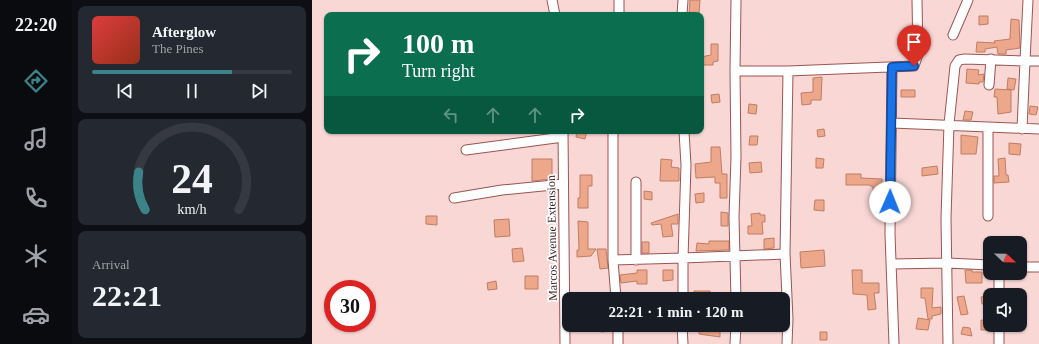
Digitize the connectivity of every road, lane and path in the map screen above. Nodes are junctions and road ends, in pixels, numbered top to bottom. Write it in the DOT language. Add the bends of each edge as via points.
graph roads {
  1 [pos="552,0"];
  2 [pos="619,0"];
  3 [pos="683,0"];
  4 [pos="736,0"];
  5 [pos="917,0"];
  6 [pos="968,0"];
  7 [pos="1028,0"];
  8 [pos="554,12"];
  9 [pos="619,12"];
  10 [pos="682,12"];
  11 [pos="953,36"];
  12 [pos="991,60"];
  13 [pos="1025,61"];
  14 [pos="1039,61"];
  15 [pos="892,67"];
  16 [pos="735,71"];
  17 [pos="788,71"];
  18 [pos="989,85"];
  19 [pos="892,123"];
  20 [pos="949,124"];
  21 [pos="988,127"];
  22 [pos="1022,128"];
  23 [pos="1039,129"];
  24 [pos="563,134"];
  25 [pos="613,134"];
  26 [pos="684,134"];
  27 [pos="466,150"];
  28 [pos="636,182"];
  29 [pos="563,184"];
  30 [pos="454,198"];
  31 [pos="988,216"];
  32 [pos="785,254"];
  33 [pos="735,256"];
  34 [pos="683,258"];
  35 [pos="613,260"];
  36 [pos="636,260"];
  37 [pos="947,262"];
  38 [pos="892,264"];
  39 [pos="983,265"];
  40 [pos="1027,267"];
  41 [pos="1039,267"];
  42 [pos="615,292"];
  43 [pos="683,292"];
  44 [pos="736,292"];
  45 [pos="618,332"];
  46 [pos="682,332"];
  47 [pos="736,332"];
  48 [pos="999,332"];
  49 [pos="565,344"];
  50 [pos="618,344"];
  51 [pos="683,344"];
  52 [pos="736,344"];
  53 [pos="787,344"];
  54 [pos="894,344"];
  55 [pos="948,344"];
  56 [pos="999,344"];
  1 -- 8 [label="street"];
  2 -- 9 [label="street"];
  3 -- 10 [label="street"];
  4 -- 16 [label="street"];
  5 -- 15 [label="street" via="916,63 907,67"];
  6 -- 11 [label="street"];
  7 -- 13 [label="street"];
  12 -- 13 [label="street"];
  12 -- 18 [label="street"];
  12 -- 20 [label="street" via="965,58 956,62"];
  13 -- 14 [label="street"];
  13 -- 22 [label="street"];
  15 -- 17 [label="street"];
  15 -- 19 [label="street"];
  16 -- 17 [label="street"];
  16 -- 33 [label="street"];
  17 -- 32 [label="street"];
  19 -- 20 [label="street"];
  19 -- 38 [label="street"];
  20 -- 21 [label="street"];
  20 -- 37 [label="street"];
  21 -- 22 [label="street"];
  21 -- 31 [label="street"];
  22 -- 23 [label="street"];
  24 -- 27 [label="street"];
  24 -- 29 [label="street, Marcos Avenue Extension"];
  25 -- 35 [label="street"];
  26 -- 34 [label="street" via="686,165"];
  28 -- 36 [label="street"];
  29 -- 30 [label="street"];
  29 -- 49 [label="street, Marcos Avenue Extension"];
  32 -- 33 [label="street"];
  32 -- 53 [label="street"];
  33 -- 34 [label="street"];
  33 -- 44 [label="street"];
  34 -- 36 [label="street"];
  34 -- 43 [label="street"];
  35 -- 36 [label="street"];
  35 -- 42 [label="street"];
  37 -- 38 [label="street"];
  37 -- 39 [label="street"];
  37 -- 55 [label="street"];
  38 -- 54 [label="street"];
  40 -- 41 [label="street"];
  45 -- 50 [label="street"];
  46 -- 51 [label="street"];
  47 -- 52 [label="street"];
  48 -- 56 [label="street"];
}
